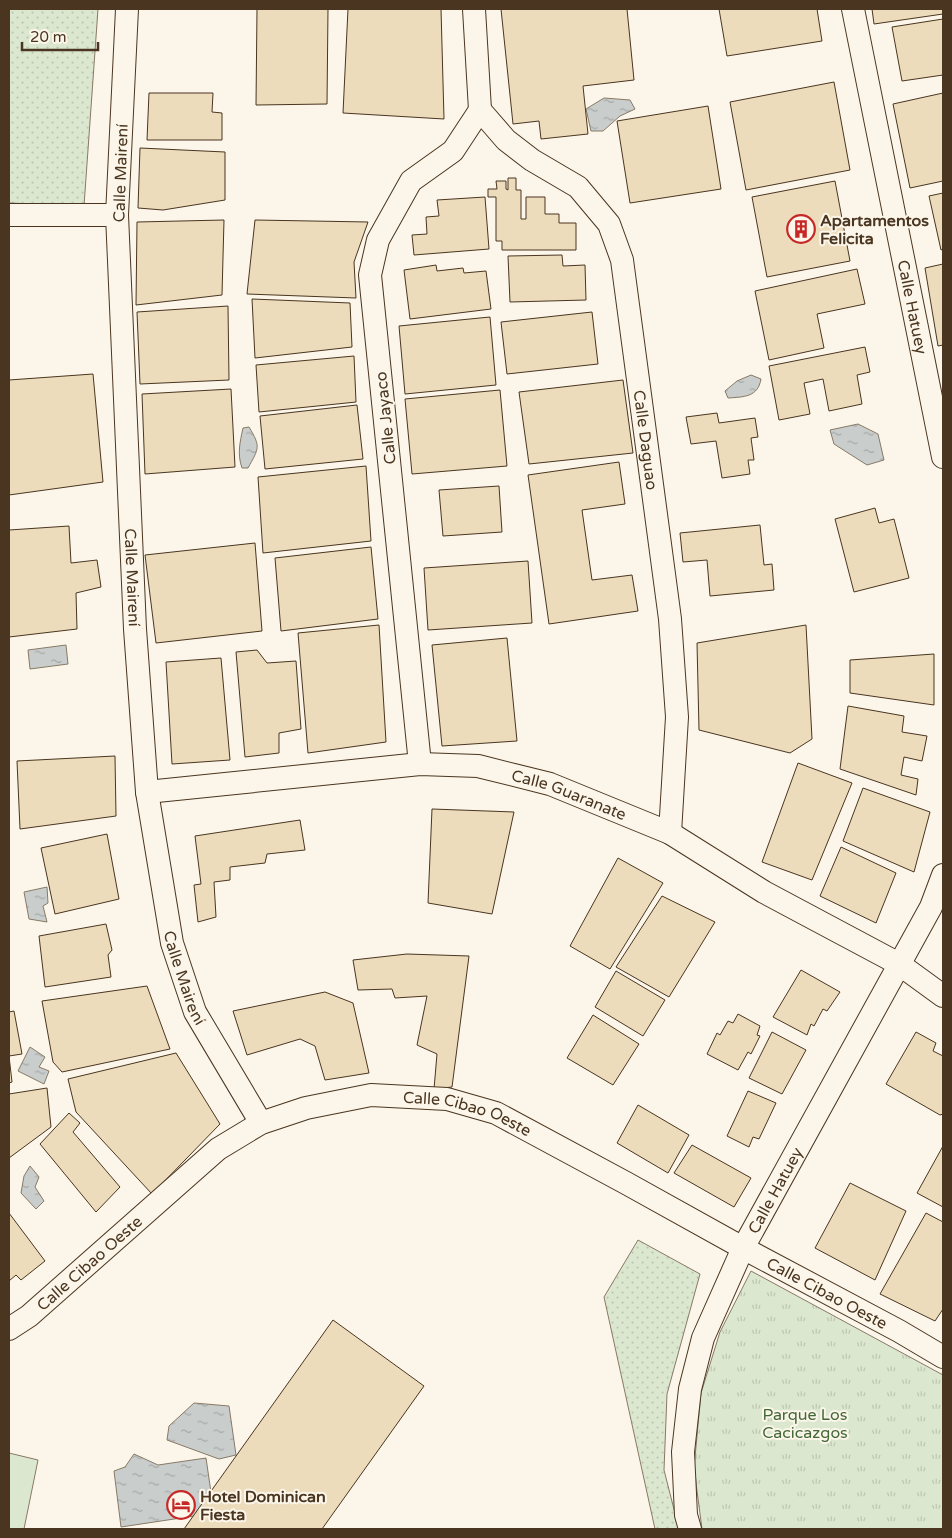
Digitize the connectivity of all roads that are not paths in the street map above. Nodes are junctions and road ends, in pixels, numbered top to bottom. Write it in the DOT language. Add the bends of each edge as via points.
graph roads {
  1 [pos="127,9"];
  2 [pos="474,9"];
  3 [pos="853,9"];
  4 [pos="480,110"];
  5 [pos="9,215"];
  6 [pos="117,215"];
  7 [pos="943,457"];
  8 [pos="420,764"];
  9 [pos="147,792"];
  10 [pos="670,833"];
  11 [pos="943,875"];
  12 [pos="899,964"];
  13 [pos="943,996"];
  14 [pos="261,1123"];
  15 [pos="743,1248"];
  16 [pos="9,1329"];
  17 [pos="943,1358"];
  18 [pos="690,1529"];
  1 -- 6 [label="street, Calle Mairení"];
  2 -- 4 [label="street"];
  3 -- 7 [label="street, Calle Hatuey"];
  4 -- 8 [label="street, Calle Jayaco" via="453,151 411,181 378,240 370,275"];
  4 -- 10 [label="street, Calle Daguao" via="506,140 532,160 578,187 609,224 622,260 670,619 677,717"];
  5 -- 6 [label="street"];
  6 -- 9 [label="street, Calle Mairení" via="135,629"];
  8 -- 9 [label="street, Calle Guaranate"];
  8 -- 10 [label="street, Calle Guaranate" via="478,766 550,784"];
  9 -- 14 [label="street, Calle Mairení" via="172,943 195,1012"];
  10 -- 12 [label="street, Calle Guaranate" via="764,892"];
  11 -- 12 [label="street, Calle Hatuey" via="931,907"];
  12 -- 13 [label="street, Calle Guaranate"];
  12 -- 15 [label="street, Calle Hatuey"];
  14 -- 15 [label="street, Calle Cibao Oeste" via="306,1108 371,1095 447,1099 496,1113"];
  14 -- 16 [label="street, Calle Cibao Oeste" via="218,1149 29,1316"];
  15 -- 17 [label="street, Calle Cibao Oeste"];
  15 -- 18 [label="street, Calle Hatuey" via="703,1338 690,1389 683,1452 686,1515"];
}
